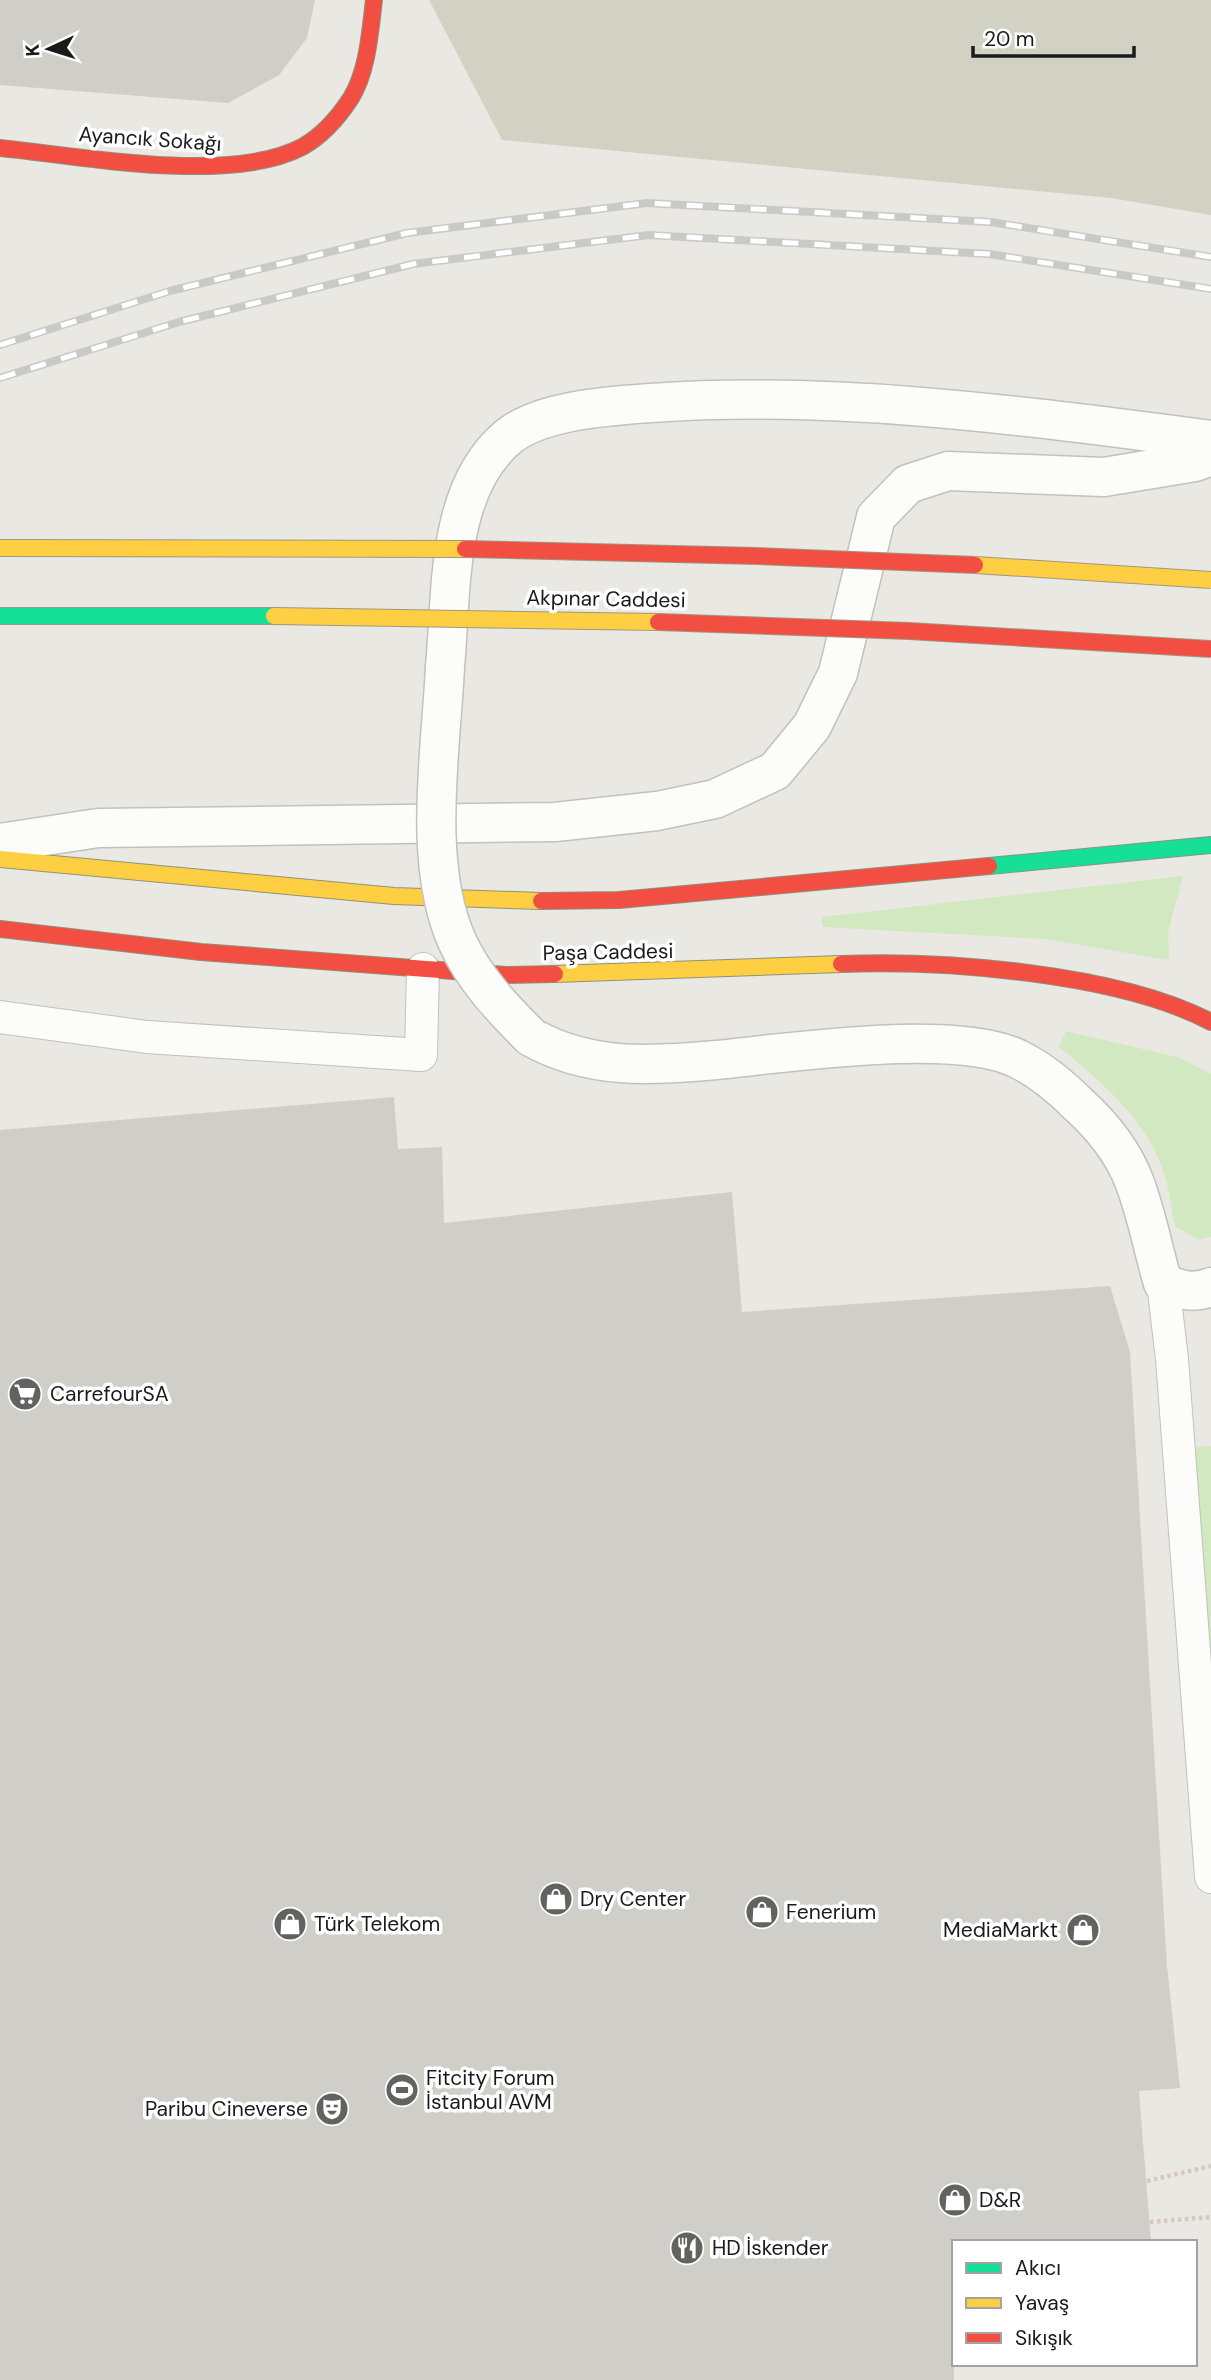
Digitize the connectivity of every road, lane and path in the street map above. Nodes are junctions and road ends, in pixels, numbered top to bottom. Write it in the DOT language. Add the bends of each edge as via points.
graph roads {
  1 [pos="374,0"];
  2 [pos="0,148"];
  3 [pos="1211,440"];
  4 [pos="1211,456"];
  5 [pos="0,548"];
  6 [pos="1211,580"];
  7 [pos="0,616"];
  8 [pos="1211,649"];
  9 [pos="0,842"];
  10 [pos="1211,845"];
  11 [pos="0,859"];
  12 [pos="0,929"];
  13 [pos="423,969"];
  14 [pos="0,1017"];
  15 [pos="1211,1022"];
  16 [pos="1163,1283"];
  17 [pos="1211,1287"];
  18 [pos="1211,1858"];
  19 [pos="1211,1877"];
  20 [pos="1211,2166"];
  21 [pos="1147,2182"];
  22 [pos="1211,2217"];
  23 [pos="1150,2222"];
  1 -- 2 [label="main road, Ayancık Sokağı" via="372,32 359,82 331,127 293,152 238,165 198,167"];
  3 -- 16 [label="street, bridge" via="1042,418 829,400 697,400 596,407 551,417 509,436 481,468 461,517 445,667 437,831 443,891 456,940 489,994 531,1037 555,1051 612,1065 679,1064 869,1045 972,1046 1019,1059 1064,1090 1104,1129 1134,1180"];
  4 -- 9 [label="street" via="1104,477 948,471 908,484 876,517 838,673 812,726 775,771 715,799 657,811 555,822 98,828"];
  5 -- 6 [label="main road, bridge" via="715,554 900,560"];
  7 -- 8 [label="main road, Akpınar Caddesi, bridge" via="233,614 800,624"];
  10 -- 11 [label="main road" via="619,901 394,896"];
  12 -- 13 [label="main road, Paşa Caddesi" via="201,952"];
  13 -- 14 [label="lane" via="421,1055 147,1037"];
  13 -- 15 [label="main road, Paşa Caddesi" via="506,975 649,973 897,962 1000,970 1103,987 1190,1011"];
  16 -- 17 [label="street" via="1200,1292"];
  16 -- 18 [label="lane"];
  18 -- 19 [label="lane"];
  20 -- 21 [label="path"];
  22 -- 23 [label="path"];
}
